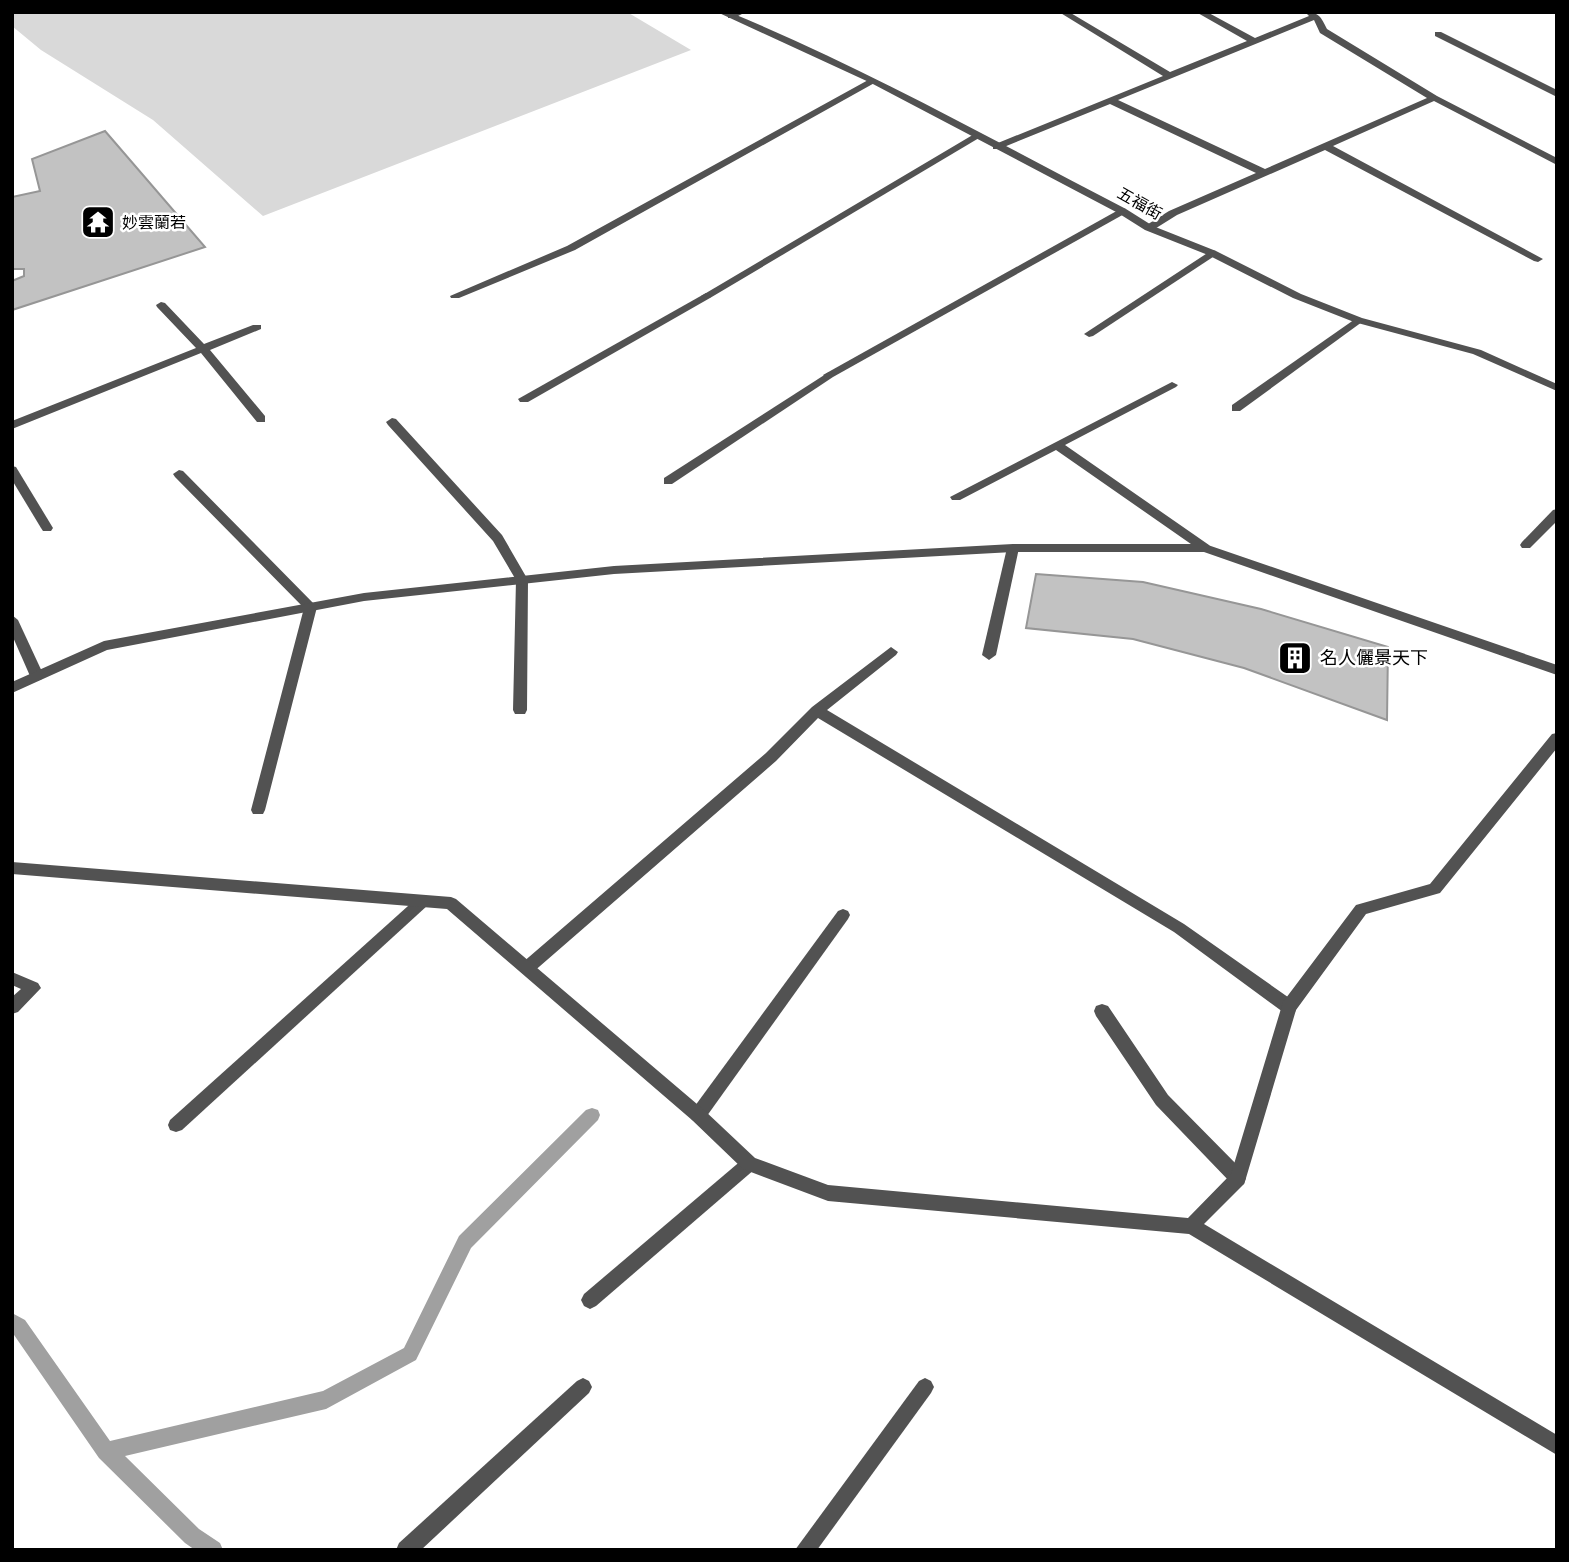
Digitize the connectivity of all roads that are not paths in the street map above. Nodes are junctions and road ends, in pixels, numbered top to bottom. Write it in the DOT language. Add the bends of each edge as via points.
graph roads {
  1 [pos="742,12"];
  2 [pos="1063,12"];
  3 [pos="1200,12"];
  4 [pos="726,14"];
  5 [pos="1313,14"];
  6 [pos="1438,34"];
  7 [pos="1254,41"];
  8 [pos="1168,75"];
  9 [pos="873,81"];
  10 [pos="1557,94"];
  11 [pos="1434,97"];
  12 [pos="1110,100"];
  13 [pos="976,136"];
  14 [pos="996,147"];
  15 [pos="1327,147"];
  16 [pos="1557,162"];
  17 [pos="1265,173"];
  18 [pos="1122,211"];
  19 [pos="1149,228"];
  20 [pos="1212,253"];
  21 [pos="1538,259"];
  22 [pos="455,296"];
  23 [pos="161,304"];
  24 [pos="1358,320"];
  25 [pos="257,327"];
  26 [pos="1088,334"];
  27 [pos="203,349"];
  28 [pos="1172,385"];
  29 [pos="1556,389"];
  30 [pos="524,399"];
  31 [pos="1236,408"];
  32 [pos="261,419"];
  33 [pos="392,422"];
  34 [pos="12,425"];
  35 [pos="1056,445"];
  36 [pos="12,470"];
  37 [pos="179,474"];
  38 [pos="668,481"];
  39 [pos="956,497"];
  40 [pos="1557,513"];
  41 [pos="47,528"];
  42 [pos="1526,545"];
  43 [pos="1013,548"];
  44 [pos="1205,548"];
  45 [pos="522,580"];
  46 [pos="311,607"];
  47 [pos="12,620"];
  48 [pos="891,652"];
  49 [pos="989,655"];
  50 [pos="1557,670"];
  51 [pos="37,676"];
  52 [pos="12,688"];
  53 [pos="520,710"];
  54 [pos="817,711"];
  55 [pos="1557,738"];
  56 [pos="258,810"];
  57 [pos="12,869"];
  58 [pos="423,901"];
  59 [pos="843,915"];
  60 [pos="527,968"];
  61 [pos="12,978"];
  62 [pos="12,1007"];
  63 [pos="1289,1007"];
  64 [pos="1102,1011"];
  65 [pos="698,1115"];
  66 [pos="176,1125"];
  67 [pos="749,1164"];
  68 [pos="1238,1178"];
  69 [pos="1191,1226"];
  70 [pos="590,1300"];
  71 [pos="583,1387"];
  72 [pos="925,1387"];
  73 [pos="1557,1446"];
  74 [pos="406,1550"];
  75 [pos="805,1550"];
  1 -- 4 [label="street"];
  2 -- 8 [label="street"];
  3 -- 7 [label="street"];
  4 -- 9 [label="street, 五福街"];
  5 -- 7 [label="street"];
  5 -- 11 [label="street" via="1323,31"];
  6 -- 10 [label="street"];
  7 -- 8 [label="street"];
  8 -- 12 [label="street"];
  9 -- 13 [label="street, 五福街"];
  9 -- 22 [label="street" via="571,248"];
  11 -- 15 [label="street"];
  11 -- 16 [label="street"];
  12 -- 14 [label="street"];
  12 -- 17 [label="street"];
  13 -- 14 [label="street, 五福街"];
  13 -- 30 [label="street"];
  14 -- 18 [label="street, 五福街"];
  15 -- 17 [label="street"];
  15 -- 21 [label="street"];
  17 -- 19 [label="street"];
  18 -- 19 [label="street, 五福街"];
  18 -- 38 [label="street" via="828,375"];
  19 -- 20 [label="street, 五福街"];
  20 -- 24 [label="street, 五福街" via="1297,296"];
  20 -- 26 [label="street"];
  23 -- 27 [label="street"];
  24 -- 29 [label="street, 五福街" via="1477,352"];
  24 -- 31 [label="street"];
  25 -- 27 [label="street"];
  27 -- 32 [label="street"];
  27 -- 34 [label="street"];
  28 -- 35 [label="street"];
  33 -- 45 [label="street" via="498,538"];
  35 -- 39 [label="street"];
  35 -- 44 [label="street"];
  36 -- 41 [label="street"];
  37 -- 46 [label="street"];
  40 -- 42 [label="street"];
  43 -- 44 [label="street"];
  43 -- 45 [label="street" via="614,570"];
  43 -- 49 [label="street"];
  44 -- 50 [label="street"];
  45 -- 46 [label="street"];
  45 -- 53 [label="street"];
  46 -- 51 [label="street" via="104,646"];
  46 -- 56 [label="street"];
  47 -- 51 [label="street"];
  48 -- 54 [label="street"];
  51 -- 52 [label="street"];
  54 -- 60 [label="street" via="771,757"];
  54 -- 63 [label="street" via="1178,928"];
  55 -- 63 [label="street" via="1436,889 1361,909"];
  57 -- 58 [label="street"];
  58 -- 60 [label="street" via="450,903"];
  58 -- 66 [label="street"];
  59 -- 65 [label="street"];
  60 -- 65 [label="street"];
  61 -- 62 [label="street" via="33,988"];
  63 -- 68 [label="street"];
  64 -- 68 [label="street" via="1162,1100"];
  65 -- 67 [label="street"];
  67 -- 69 [label="street" via="828,1193"];
  67 -- 70 [label="street"];
  68 -- 69 [label="street"];
  69 -- 73 [label="street"];
  71 -- 74 [label="street"];
  72 -- 75 [label="street"];
}
